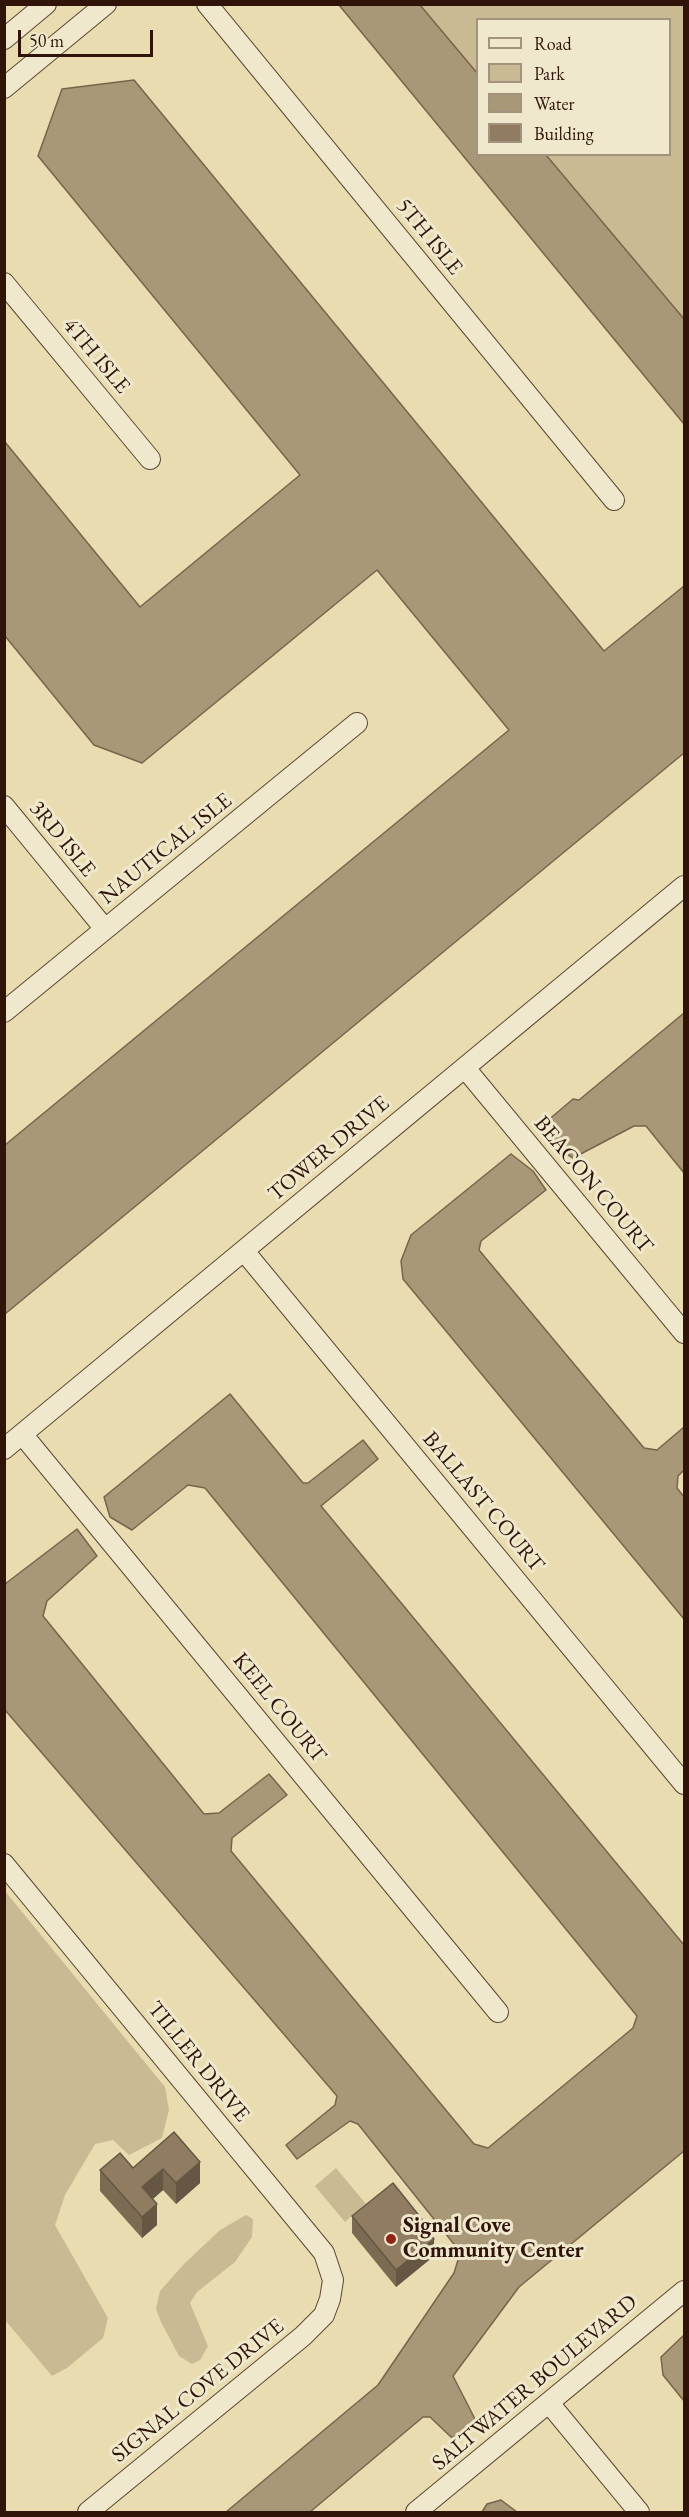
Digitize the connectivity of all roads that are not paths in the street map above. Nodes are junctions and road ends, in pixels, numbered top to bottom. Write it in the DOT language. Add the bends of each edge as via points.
graph roads {
  1 [pos="46,4"];
  2 [pos="106,4"];
  3 [pos="207,4"];
  4 [pos="4,39"];
  5 [pos="4,88"];
  6 [pos="4,283"];
  7 [pos="150,459"];
  8 [pos="614,500"];
  9 [pos="357,723"];
  10 [pos="4,806"];
  11 [pos="684,886"];
  12 [pos="105,929"];
  13 [pos="4,1012"];
  14 [pos="465,1068"];
  15 [pos="244,1251"];
  16 [pos="684,1333"];
  17 [pos="22,1434"];
  18 [pos="4,1449"];
  19 [pos="684,1784"];
  20 [pos="4,1864"];
  21 [pos="498,2012"];
  22 [pos="684,2291"];
  23 [pos="330,2299"];
  24 [pos="549,2403"];
  25 [pos="88,2512"];
  26 [pos="417,2512"];
  27 [pos="639,2512"];
  1 -- 4 [label="street"];
  2 -- 5 [label="street"];
  3 -- 8 [label="street, 5TH ISLE"];
  6 -- 7 [label="street, 4TH ISLE"];
  9 -- 12 [label="street, NAUTICAL ISLE"];
  10 -- 12 [label="street, 3RD ISLE"];
  11 -- 14 [label="street, TOWER DRIVE"];
  12 -- 13 [label="street, NAUTICAL ISLE"];
  14 -- 15 [label="street, TOWER DRIVE"];
  14 -- 16 [label="street, BEACON COURT"];
  15 -- 17 [label="street, TOWER DRIVE"];
  15 -- 19 [label="street, BALLAST COURT"];
  17 -- 18 [label="street, TOWER DRIVE"];
  17 -- 21 [label="street, KEEL COURT"];
  20 -- 23 [label="street, TILLER DRIVE" via="324,2253 333,2280"];
  22 -- 24 [label="street, SALTWATER BOULEVARD"];
  23 -- 25 [label="street, SIGNAL COVE DRIVE" via="324,2315 303,2336"];
  24 -- 26 [label="street, SALTWATER BOULEVARD"];
  24 -- 27 [label="street"];
}
